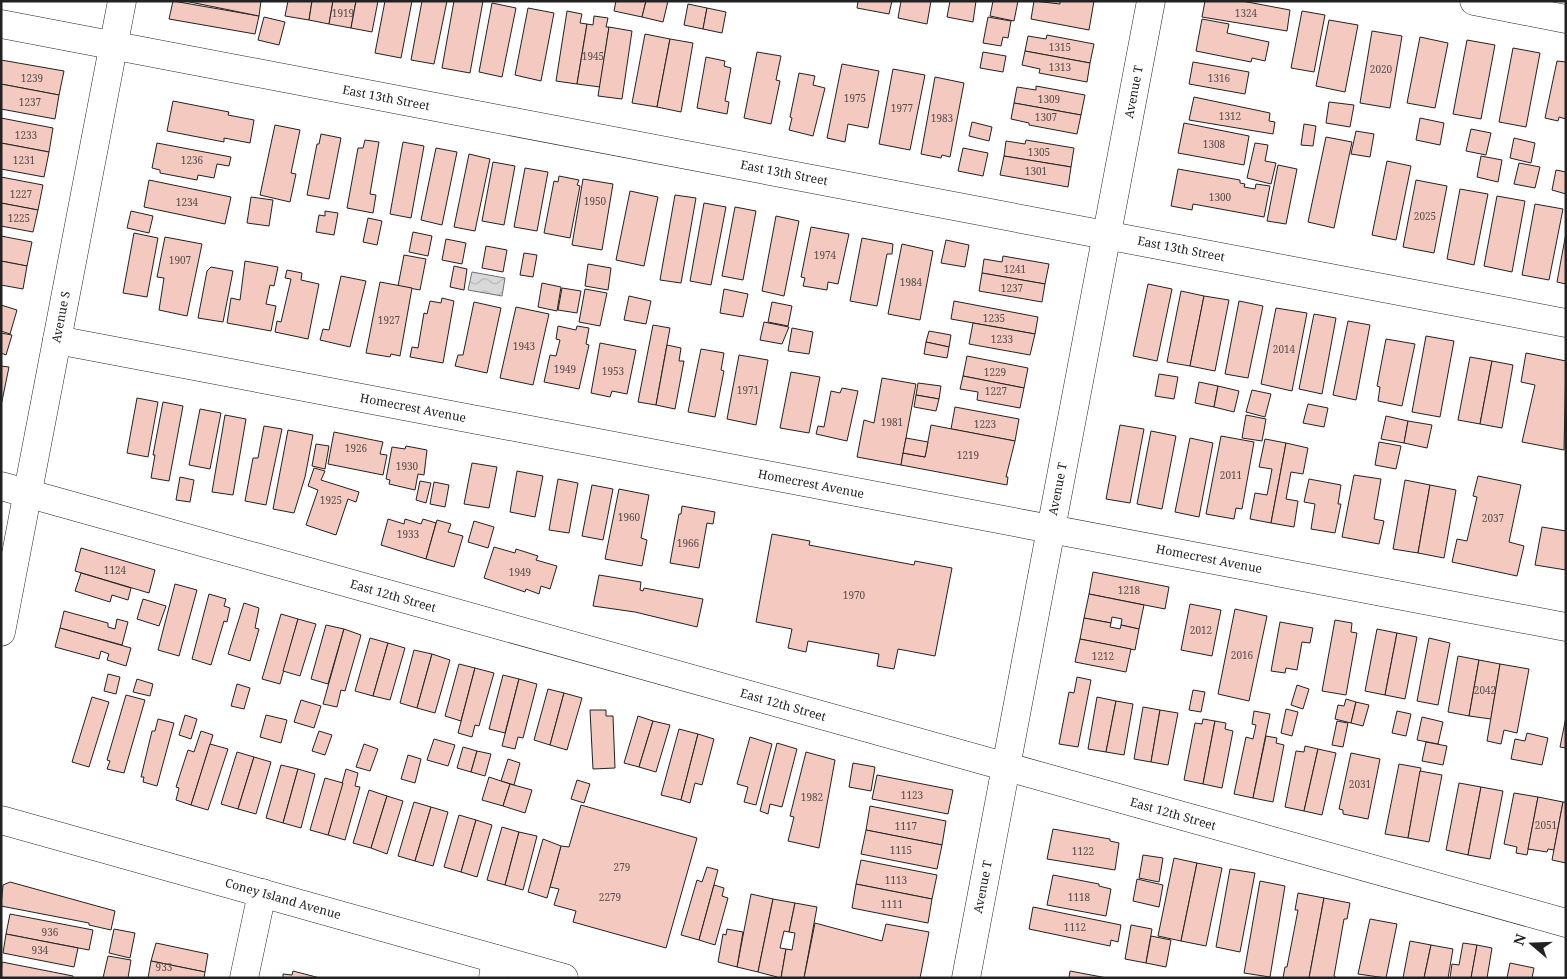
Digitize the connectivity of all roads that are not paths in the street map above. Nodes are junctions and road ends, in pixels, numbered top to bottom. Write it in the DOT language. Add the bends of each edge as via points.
graph roads {
  1 [pos="122,1"];
  2 [pos="1151,1"];
  3 [pos="1474,1"];
  4 [pos="1566,19"];
  5 [pos="1,24"];
  6 [pos="113,46"];
  7 [pos="1107,235"];
  8 [pos="1566,322"];
  9 [pos="57,340"];
  10 [pos="1,486"];
  11 [pos="28,493"];
  12 [pos="1051,529"];
  13 [pos="1566,627"];
  14 [pos="1,632"];
  15 [pos="1006,767"];
  16 [pos="1,820"];
  17 [pos="262,893"];
  18 [pos="1566,923"];
  19 [pos="494,968"];
  20 [pos="244,978"];
  21 [pos="564,978"];
  22 [pos="966,978"];
  1 -- 6 [label="street, Avenue S"];
  2 -- 7 [label="street, Avenue T"];
  3 -- 4 [label="street"];
  5 -- 6 [label="street, East 13th Street"];
  6 -- 7 [label="street, East 13th Street"];
  6 -- 9 [label="street, Avenue S"];
  7 -- 8 [label="street, East 13th Street"];
  7 -- 12 [label="street, Avenue T"];
  9 -- 11 [label="street, Avenue S"];
  9 -- 12 [label="street, Homecrest Avenue"];
  10 -- 11 [label="street, East 12th Street"];
  11 -- 14 [label="street, Avenue S"];
  11 -- 15 [label="street, East 12th Street"];
  12 -- 13 [label="street, Homecrest Avenue"];
  12 -- 15 [label="street, Avenue T"];
  15 -- 18 [label="street, East 12th Street"];
  15 -- 22 [label="street, Avenue T"];
  16 -- 17 [label="street, Coney Island Avenue"];
  17 -- 19 [label="street, Coney Island Avenue"];
  17 -- 20 [label="street"];
  19 -- 21 [label="street, Coney Island Avenue"];
}
